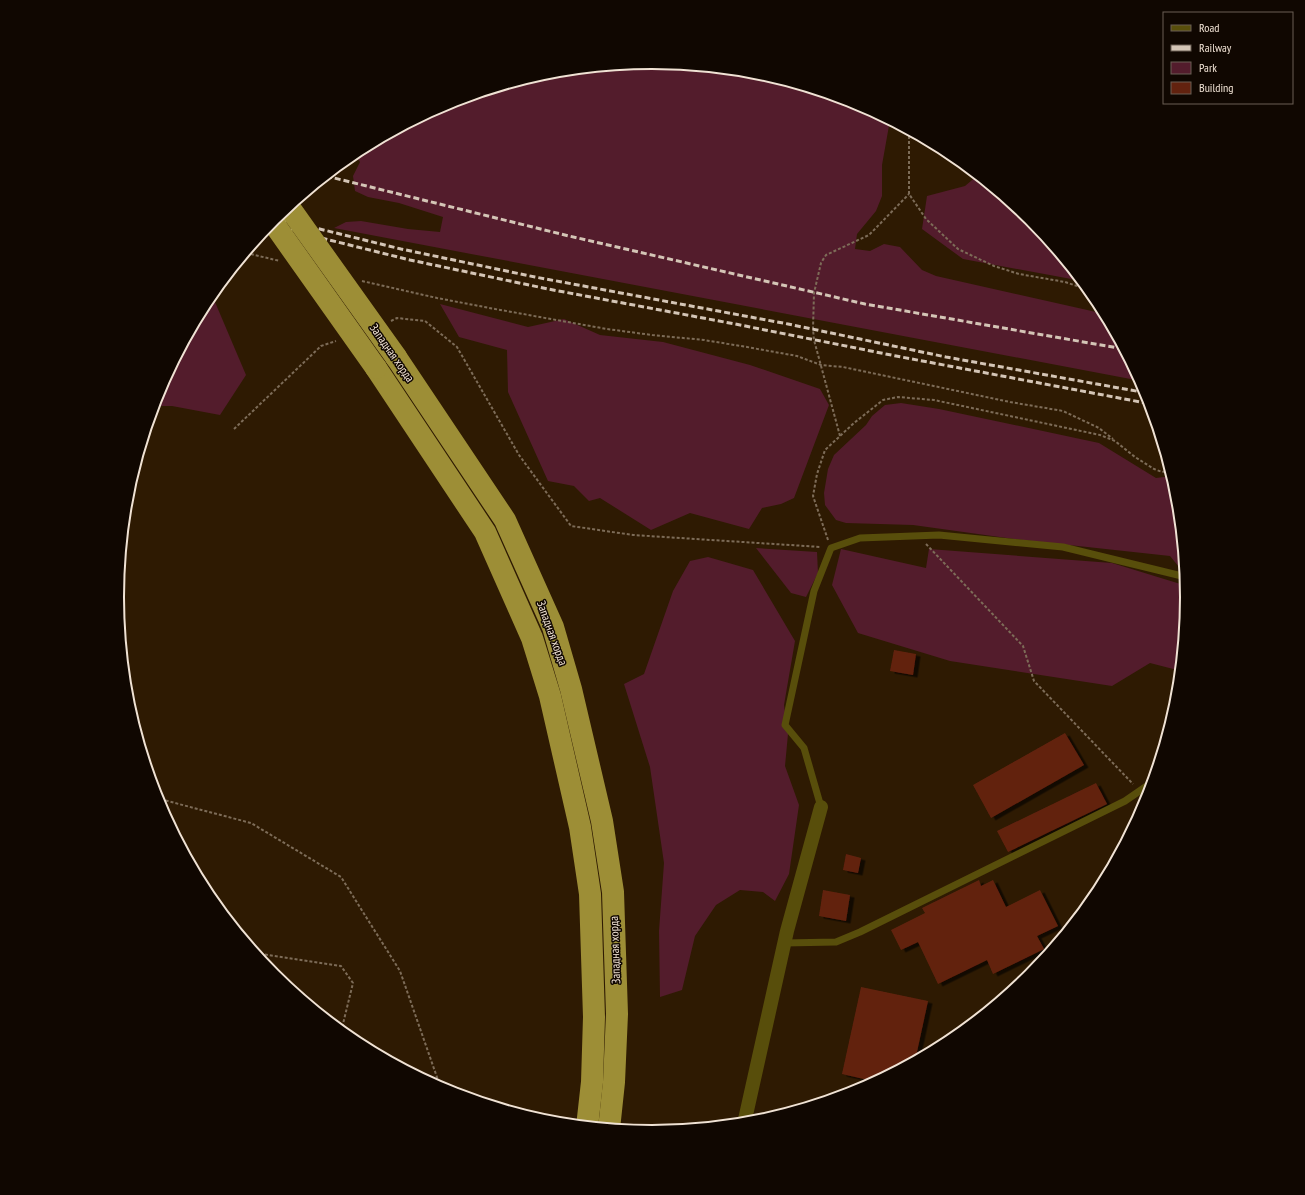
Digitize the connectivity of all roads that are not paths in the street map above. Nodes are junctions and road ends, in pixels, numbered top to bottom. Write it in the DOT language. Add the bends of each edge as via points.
graph roads {
  1 [pos="292,211"];
  2 [pos="276,227"];
  3 [pos="1180,576"];
  4 [pos="1146,786"];
  5 [pos="821,808"];
  6 [pos="784,943"];
  7 [pos="745,1118"];
  8 [pos="588,1121"];
  9 [pos="610,1124"];
  1 -- 9 [label="highway, Западная хорда, bridge" via="396,357 504,520 553,627 571,689 602,821 613,892 617,1014"];
  2 -- 8 [label="highway, Западная хорда, bridge" via="376,368 485,532 532,638 550,696 580,827 590,894 594,1017 592,1082"];
  3 -- 5 [label="lane" via="1063,547 939,535 860,538 831,548 814,591 785,725 804,748"];
  4 -- 6 [label="lane" via="1125,801 860,932 836,942"];
  5 -- 6 [label="street"];
  6 -- 7 [label="street"];
}
